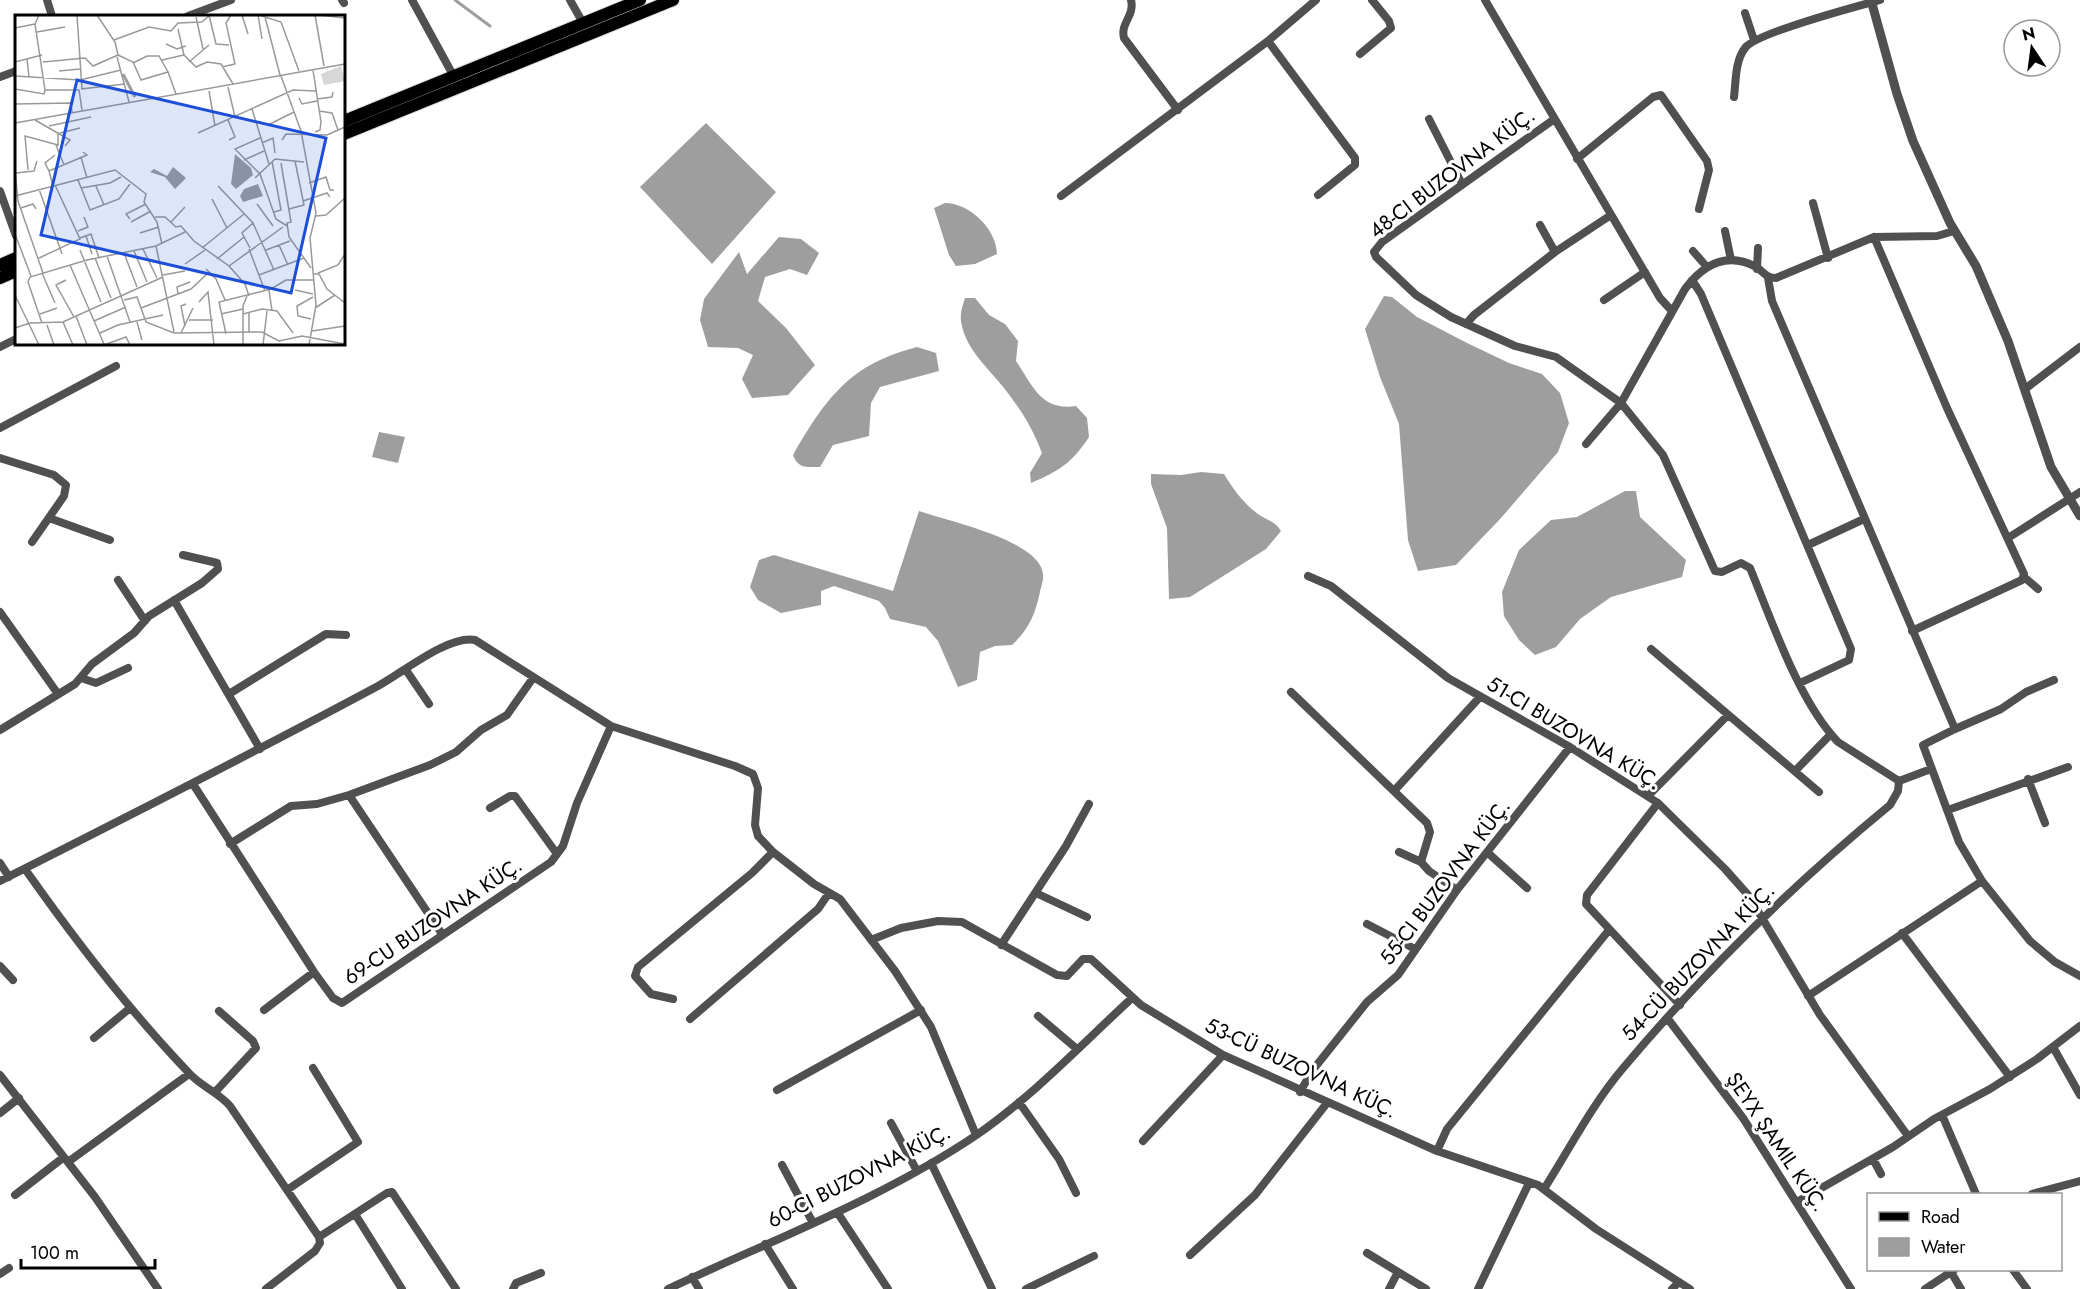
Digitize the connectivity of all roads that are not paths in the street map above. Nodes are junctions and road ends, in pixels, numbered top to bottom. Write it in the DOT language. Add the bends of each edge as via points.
graph roads {
  1 [pos="47,0"];
  2 [pos="231,0"];
  3 [pos="412,0"];
  4 [pos="570,0"];
  5 [pos="640,0"];
  6 [pos="673,0"];
  7 [pos="1131,0"];
  8 [pos="1316,0"];
  9 [pos="1372,0"];
  10 [pos="1485,0"];
  11 [pos="1874,1"];
  12 [pos="205,13"];
  13 [pos="1745,13"];
  14 [pos="52,15"];
  15 [pos="583,23"];
  16 [pos="1754,40"];
  17 [pos="1268,41"];
  18 [pos="1360,54"];
  19 [pos="15,71"];
  20 [pos="453,75"];
  21 [pos="0,77"];
  22 [pos="1734,97"];
  23 [pos="1178,110"];
  24 [pos="1430,119"];
  25 [pos="1553,120"];
  26 [pos="345,121"];
  27 [pos="345,134"];
  28 [pos="1577,159"];
  29 [pos="1462,184"];
  30 [pos="0,191"];
  31 [pos="1318,195"];
  32 [pos="1061,196"];
  33 [pos="1813,203"];
  34 [pos="1700,209"];
  35 [pos="1611,215"];
  36 [pos="1540,225"];
  37 [pos="1725,231"];
  38 [pos="1954,231"];
  39 [pos="15,233"];
  40 [pos="1874,237"];
  41 [pos="1758,248"];
  42 [pos="1694,250"];
  43 [pos="1555,252"];
  44 [pos="15,258"];
  45 [pos="1828,258"];
  46 [pos="1731,260"];
  47 [pos="0,265"];
  48 [pos="1706,266"];
  49 [pos="1757,268"];
  50 [pos="15,271"];
  51 [pos="1645,272"];
  52 [pos="0,278"];
  53 [pos="1768,278"];
  54 [pos="1692,279"];
  55 [pos="1604,300"];
  56 [pos="1671,310"];
  57 [pos="1466,324"];
  58 [pos="15,340"];
  59 [pos="0,347"];
  60 [pos="2080,347"];
  61 [pos="116,366"];
  62 [pos="2025,389"];
  63 [pos="1621,403"];
  64 [pos="0,428"];
  65 [pos="1586,444"];
  66 [pos="0,458"];
  67 [pos="2080,492"];
  68 [pos="2068,499"];
  69 [pos="2080,516"];
  70 [pos="49,518"];
  71 [pos="1864,519"];
  72 [pos="2008,538"];
  73 [pos="110,540"];
  74 [pos="32,542"];
  75 [pos="1808,545"];
  76 [pos="183,555"];
  77 [pos="1308,576"];
  78 [pos="2024,577"];
  79 [pos="118,580"];
  80 [pos="2038,589"];
  81 [pos="174,600"];
  82 [pos="0,612"];
  83 [pos="145,621"];
  84 [pos="1912,631"];
  85 [pos="346,634"];
  86 [pos="1651,649"];
  87 [pos="128,668"];
  88 [pos="406,670"];
  89 [pos="81,678"];
  90 [pos="533,678"];
  91 [pos="2054,680"];
  92 [pos="1800,682"];
  93 [pos="1292,692"];
  94 [pos="58,694"];
  95 [pos="229,694"];
  96 [pos="1479,698"];
  97 [pos="429,704"];
  98 [pos="1727,716"];
  99 [pos="611,726"];
  100 [pos="1954,729"];
  101 [pos="0,730"];
  102 [pos="1831,734"];
  103 [pos="1570,747"];
  104 [pos="260,749"];
  105 [pos="2068,767"];
  106 [pos="1931,769"];
  107 [pos="1795,771"];
  108 [pos="2028,779"];
  109 [pos="1899,781"];
  110 [pos="193,784"];
  111 [pos="1394,791"];
  112 [pos="1819,792"];
  113 [pos="349,795"];
  114 [pos="1648,796"];
  115 [pos="1658,803"];
  116 [pos="1089,804"];
  117 [pos="490,808"];
  118 [pos="1948,810"];
  119 [pos="2044,823"];
  120 [pos="230,844"];
  121 [pos="773,852"];
  122 [pos="1399,852"];
  123 [pos="557,854"];
  124 [pos="1488,854"];
  125 [pos="1421,862"];
  126 [pos="0,863"];
  127 [pos="25,869"];
  128 [pos="9,877"];
  129 [pos="0,881"];
  130 [pos="1982,881"];
  131 [pos="1527,888"];
  132 [pos="1457,890"];
  133 [pos="829,893"];
  134 [pos="1036,893"];
  135 [pos="1088,917"];
  136 [pos="1763,920"];
  137 [pos="1367,924"];
  138 [pos="1609,930"];
  139 [pos="1902,933"];
  140 [pos="442,934"];
  141 [pos="871,940"];
  142 [pos="1001,945"];
  143 [pos="1415,949"];
  144 [pos="0,966"];
  145 [pos="314,972"];
  146 [pos="2080,976"];
  147 [pos="13,980"];
  148 [pos="1808,996"];
  149 [pos="1132,998"];
  150 [pos="674,999"];
  151 [pos="1680,1005"];
  152 [pos="130,1008"];
  153 [pos="264,1010"];
  154 [pos="921,1010"];
  155 [pos="219,1011"];
  156 [pos="1038,1016"];
  157 [pos="690,1019"];
  158 [pos="1668,1019"];
  159 [pos="2080,1026"];
  160 [pos="94,1038"];
  161 [pos="2053,1047"];
  162 [pos="1077,1049"];
  163 [pos="1223,1055"];
  164 [pos="313,1068"];
  165 [pos="189,1074"];
  166 [pos="0,1075"];
  167 [pos="2010,1077"];
  168 [pos="777,1090"];
  169 [pos="216,1091"];
  170 [pos="1300,1092"];
  171 [pos="2080,1095"];
  172 [pos="19,1098"];
  173 [pos="1019,1102"];
  174 [pos="1327,1103"];
  175 [pos="0,1113"];
  176 [pos="1942,1115"];
  177 [pos="891,1124"];
  178 [pos="976,1135"];
  179 [pos="1908,1136"];
  180 [pos="1143,1141"];
  181 [pos="1437,1151"];
  182 [pos="1873,1158"];
  183 [pos="66,1160"];
  184 [pos="931,1163"];
  185 [pos="782,1164"];
  186 [pos="917,1171"];
  187 [pos="1881,1174"];
  188 [pos="2080,1181"];
  189 [pos="1529,1183"];
  190 [pos="1544,1189"];
  191 [pos="287,1190"];
  192 [pos="1076,1193"];
  193 [pos="1976,1193"];
  194 [pos="2036,1193"];
  195 [pos="15,1194"];
  196 [pos="1797,1202"];
  197 [pos="837,1212"];
  198 [pos="355,1214"];
  199 [pos="813,1223"];
  200 [pos="319,1237"];
  201 [pos="765,1244"];
  202 [pos="1367,1253"];
  203 [pos="1190,1255"];
  204 [pos="1094,1256"];
  205 [pos="9,1268"];
  206 [pos="1952,1271"];
  207 [pos="1953,1271"];
  208 [pos="2014,1271"];
  209 [pos="1398,1272"];
  210 [pos="541,1273"];
  211 [pos="0,1274"];
  212 [pos="692,1277"];
  213 [pos="1679,1282"];
  214 [pos="158,1289"];
  215 [pos="267,1289"];
  216 [pos="402,1289"];
  217 [pos="456,1289"];
  218 [pos="513,1289"];
  219 [pos="668,1289"];
  220 [pos="699,1289"];
  221 [pos="793,1289"];
  222 [pos="888,1289"];
  223 [pos="992,1289"];
  224 [pos="1026,1289"];
  225 [pos="1389,1289"];
  226 [pos="1426,1289"];
  227 [pos="1478,1289"];
  228 [pos="1672,1289"];
  229 [pos="1690,1289"];
  230 [pos="1851,1289"];
  231 [pos="1925,1289"];
  232 [pos="1961,1289"];
  233 [pos="2027,1289"];
  1 -- 14 [label="street"];
  2 -- 12 [label="street"];
  3 -- 20 [label="street"];
  4 -- 15 [label="street"];
  5 -- 15 [label="main road"];
  6 -- 27 [label="main road"];
  7 -- 23 [label="street" via="1132,14 1124,28 1124,38"];
  8 -- 17 [label="street"];
  9 -- 18 [label="street" via="1390,28"];
  10 -- 25 [label="street"];
  11 -- 16 [label="street"];
  11 -- 38 [label="street" via="1908,126"];
  13 -- 16 [label="street"];
  15 -- 20 [label="main road"];
  16 -- 22 [label="street" via="1739,57"];
  17 -- 23 [label="street"];
  17 -- 31 [label="street" via="1355,158 1355,165"];
  19 -- 21 [label="street"];
  20 -- 26 [label="main road"];
  23 -- 32 [label="street"];
  24 -- 29 [label="street"];
  25 -- 28 [label="street"];
  25 -- 29 [label="street, 48-CI BUZOVNA KÜÇ."];
  28 -- 34 [label="street" via="1653,97 1661,95 1707,161 1709,170"];
  28 -- 35 [label="street"];
  29 -- 57 [label="street, 48-CI BUZOVNA KÜÇ." via="1382,242 1374,252 1416,295"];
  30 -- 39 [label="street"];
  33 -- 45 [label="street"];
  35 -- 43 [label="street"];
  35 -- 51 [label="street"];
  36 -- 43 [label="street"];
  37 -- 46 [label="street"];
  38 -- 40 [label="street" via="1937,236"];
  38 -- 62 [label="street" via="1976,266"];
  40 -- 45 [label="street"];
  40 -- 72 [label="street"];
  41 -- 49 [label="street"];
  42 -- 48 [label="street"];
  43 -- 57 [label="street"];
  44 -- 47 [label="main road"];
  45 -- 53 [label="street"];
  46 -- 48 [label="street"];
  46 -- 49 [label="street"];
  48 -- 54 [label="street"];
  49 -- 53 [label="street"];
  50 -- 52 [label="main road"];
  51 -- 55 [label="street"];
  51 -- 56 [label="street"];
  53 -- 71 [label="street" via="1772,301"];
  54 -- 56 [label="street"];
  54 -- 75 [label="street"];
  56 -- 63 [label="street"];
  57 -- 63 [label="street, 48-CI BUZOVNA KÜÇ." via="1515,346 1556,357"];
  58 -- 59 [label="street"];
  60 -- 62 [label="street"];
  61 -- 64 [label="street"];
  62 -- 68 [label="street" via="2047,457"];
  63 -- 65 [label="street"];
  63 -- 92 [label="street, 48-CI BUZOVNA KÜÇ." via="1663,455 1715,571 1722,572 1741,563 1750,568"];
  66 -- 70 [label="street" via="64,481 64,496"];
  67 -- 68 [label="street"];
  68 -- 69 [label="street"];
  68 -- 72 [label="street"];
  70 -- 73 [label="street"];
  70 -- 74 [label="street"];
  71 -- 75 [label="street"];
  71 -- 84 [label="street"];
  72 -- 78 [label="street"];
  75 -- 92 [label="street" via="1852,655 1849,660"];
  76 -- 81 [label="street" via="213,561 218,569"];
  77 -- 96 [label="street, 51-CI BUZOVNA KÜÇ." via="1331,586 1424,661"];
  78 -- 80 [label="street"];
  78 -- 84 [label="street"];
  79 -- 83 [label="street"];
  81 -- 83 [label="street"];
  81 -- 95 [label="street"];
  82 -- 94 [label="street"];
  83 -- 89 [label="street" via="92,664"];
  84 -- 100 [label="street"];
  85 -- 95 [label="street" via="326,634"];
  86 -- 98 [label="street"];
  87 -- 89 [label="street" via="96,683"];
  88 -- 90 [label="street" via="449,644 469,639 489,647"];
  88 -- 97 [label="street"];
  88 -- 104 [label="street"];
  89 -- 94 [label="street"];
  90 -- 99 [label="street"];
  90 -- 113 [label="street" via="507,715 481,730 456,752"];
  91 -- 100 [label="street" via="2026,692 2001,710"];
  92 -- 102 [label="street, 48-CI BUZOVNA KÜÇ."];
  93 -- 111 [label="street"];
  94 -- 101 [label="street"];
  95 -- 104 [label="street"];
  96 -- 103 [label="street, 51-CI BUZOVNA KÜÇ."];
  96 -- 111 [label="street"];
  98 -- 107 [label="street"];
  98 -- 114 [label="street"];
  99 -- 121 [label="street" via="753,774 758,788 756,831"];
  99 -- 123 [label="street, 69-CU BUZOVNA KÜÇ."];
  100 -- 106 [label="street" via="1923,745"];
  102 -- 107 [label="street"];
  102 -- 109 [label="street, 48-CI BUZOVNA KÜÇ."];
  103 -- 114 [label="street, 51-CI BUZOVNA KÜÇ."];
  103 -- 124 [label="street, 55-CI BUZOVNA KÜÇ."];
  104 -- 110 [label="street"];
  105 -- 108 [label="street"];
  106 -- 109 [label="street"];
  106 -- 118 [label="street"];
  107 -- 112 [label="street"];
  108 -- 118 [label="street"];
  108 -- 119 [label="street"];
  109 -- 136 [label="street, 54-CÜ BUZOVNA KÜÇ." via="1890,805 1817,866"];
  110 -- 120 [label="street, 69-CU BUZOVNA KÜÇ."];
  110 -- 127 [label="street"];
  111 -- 125 [label="street" via="1430,827"];
  113 -- 120 [label="street" via="291,806"];
  113 -- 140 [label="street"];
  114 -- 115 [label="street, 51-CI BUZOVNA KÜÇ."];
  115 -- 136 [label="street, 51-CI BUZOVNA KÜÇ." via="1736,881"];
  115 -- 138 [label="street" via="1585,899 1588,908"];
  116 -- 134 [label="street"];
  117 -- 123 [label="street" via="515,796"];
  118 -- 130 [label="street" via="1959,842"];
  120 -- 145 [label="street, 69-CU BUZOVNA KÜÇ."];
  121 -- 133 [label="street"];
  121 -- 150 [label="street" via="638,968 635,976 651,994"];
  122 -- 125 [label="street"];
  123 -- 140 [label="street, 69-CU BUZOVNA KÜÇ." via="543,869"];
  124 -- 131 [label="street"];
  124 -- 132 [label="street, 55-CI BUZOVNA KÜÇ."];
  125 -- 132 [label="street"];
  126 -- 128 [label="street"];
  127 -- 128 [label="street"];
  127 -- 152 [label="street"];
  128 -- 129 [label="street"];
  130 -- 139 [label="street"];
  130 -- 146 [label="street" via="2030,941"];
  132 -- 143 [label="street, 55-CI BUZOVNA KÜÇ."];
  133 -- 141 [label="street" via="843,903"];
  133 -- 157 [label="street" via="818,909"];
  134 -- 135 [label="street"];
  134 -- 142 [label="street"];
  136 -- 148 [label="street, 51-CI BUZOVNA KÜÇ."];
  136 -- 151 [label="street, 54-CÜ BUZOVNA KÜÇ."];
  137 -- 143 [label="street"];
  138 -- 151 [label="street"];
  138 -- 181 [label="street" via="1448,1130"];
  139 -- 148 [label="street"];
  139 -- 167 [label="street"];
  140 -- 145 [label="street, 69-CU BUZOVNA KÜÇ." via="342,1003 333,998"];
  141 -- 142 [label="street, 53-CÜ BUZOVNA KÜÇ." via="901,928 952,920 974,927"];
  141 -- 154 [label="street"];
  142 -- 149 [label="street, 53-CÜ BUZOVNA KÜÇ." via="1062,976 1071,974 1083,959 1091,959"];
  143 -- 170 [label="street, 55-CI BUZOVNA KÜÇ." via="1393,981 1367,1002"];
  144 -- 147 [label="street"];
  145 -- 153 [label="street"];
  148 -- 179 [label="street, 51-CI BUZOVNA KÜÇ."];
  149 -- 162 [label="street"];
  149 -- 163 [label="street, 53-CÜ BUZOVNA KÜÇ."];
  151 -- 158 [label="street, 54-CÜ BUZOVNA KÜÇ."];
  152 -- 160 [label="street"];
  152 -- 165 [label="street"];
  154 -- 168 [label="street"];
  154 -- 178 [label="street" via="946,1058"];
  155 -- 169 [label="street" via="256,1048"];
  156 -- 162 [label="street"];
  158 -- 190 [label="street, 54-CÜ BUZOVNA KÜÇ." via="1612,1083"];
  158 -- 196 [label="street, ŞEYX ŞAMIL KÜÇ." via="1743,1118"];
  159 -- 161 [label="street"];
  161 -- 167 [label="street"];
  161 -- 171 [label="street"];
  162 -- 173 [label="street"];
  163 -- 170 [label="street, 53-CÜ BUZOVNA KÜÇ."];
  163 -- 180 [label="street"];
  164 -- 191 [label="street" via="358,1142"];
  165 -- 169 [label="street"];
  165 -- 183 [label="street"];
  166 -- 172 [label="street"];
  167 -- 176 [label="street"];
  169 -- 191 [label="street"];
  170 -- 174 [label="street, 53-CÜ BUZOVNA KÜÇ."];
  172 -- 175 [label="street"];
  172 -- 183 [label="street"];
  173 -- 178 [label="street"];
  173 -- 192 [label="street" via="1059,1159"];
  174 -- 181 [label="street, 53-CÜ BUZOVNA KÜÇ."];
  174 -- 203 [label="street" via="1254,1195"];
  176 -- 179 [label="street"];
  176 -- 193 [label="street"];
  177 -- 186 [label="street"];
  178 -- 184 [label="street"];
  179 -- 182 [label="street"];
  181 -- 189 [label="street, 53-CÜ BUZOVNA KÜÇ."];
  182 -- 187 [label="street"];
  182 -- 196 [label="street"];
  183 -- 195 [label="street"];
  183 -- 214 [label="street"];
  184 -- 186 [label="street"];
  184 -- 223 [label="street"];
  185 -- 199 [label="street"];
  186 -- 197 [label="street"];
  188 -- 194 [label="street"];
  189 -- 190 [label="street, 53-CÜ BUZOVNA KÜÇ."];
  189 -- 227 [label="street"];
  190 -- 213 [label="street, 53-CÜ BUZOVNA KÜÇ." via="1596,1229"];
  191 -- 200 [label="street"];
  196 -- 230 [label="street, ŞEYX ŞAMIL KÜÇ."];
  197 -- 199 [label="street"];
  197 -- 222 [label="street"];
  198 -- 200 [label="street"];
  198 -- 216 [label="street"];
  198 -- 217 [label="street" via="387,1192 396,1195"];
  199 -- 201 [label="street"];
  200 -- 215 [label="street" via="315,1251"];
  201 -- 212 [label="street"];
  201 -- 221 [label="street"];
  202 -- 209 [label="street"];
  204 -- 224 [label="street"];
  205 -- 211 [label="street"];
  206 -- 231 [label="street"];
  207 -- 232 [label="street"];
  208 -- 233 [label="street"];
  209 -- 225 [label="street"];
  209 -- 226 [label="street"];
  210 -- 218 [label="street" via="516,1283"];
  212 -- 219 [label="street"];
  212 -- 220 [label="street"];
  213 -- 228 [label="street"];
  213 -- 229 [label="street, 53-CÜ BUZOVNA KÜÇ."];
}
